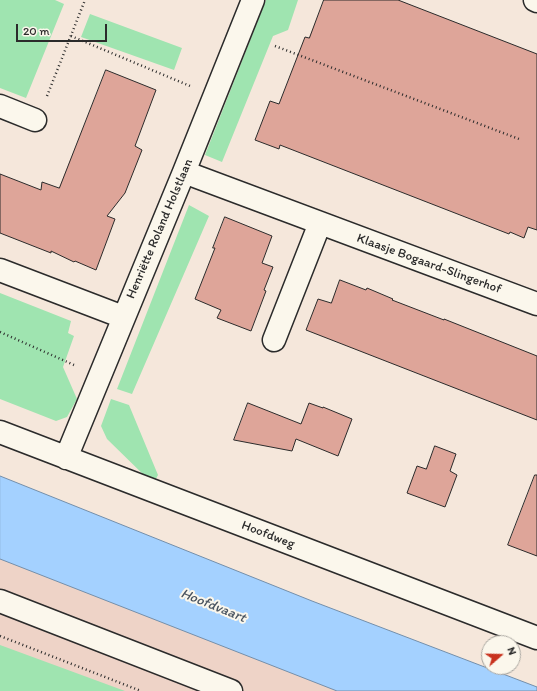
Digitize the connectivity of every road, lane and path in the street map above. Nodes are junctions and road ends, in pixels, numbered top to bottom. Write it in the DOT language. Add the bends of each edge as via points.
graph roads {
  1 [pos="85,0"];
  2 [pos="252,0"];
  3 [pos="70,36"];
  4 [pos="275,46"];
  5 [pos="215,96"];
  6 [pos="0,106"];
  7 [pos="35,120"];
  8 [pos="519,139"];
  9 [pos="184,172"];
  10 [pos="320,223"];
  11 [pos="0,270"];
  12 [pos="537,304"];
  13 [pos="123,317"];
  14 [pos="0,332"];
  15 [pos="274,340"];
  16 [pos="99,376"];
  17 [pos="0,432"];
  18 [pos="66,458"];
  19 [pos="0,601"];
  20 [pos="0,636"];
  21 [pos="537,638"];
  22 [pos="140,691"];
  23 [pos="231,691"];
  1 -- 3 [label="path"];
  2 -- 5 [label="street, Henriëtte Roland Holstlaan"];
  3 -- 5 [label="path"];
  3 -- 7 [label="path"];
  4 -- 8 [label="path"];
  5 -- 9 [label="street, Henriëtte Roland Holstlaan"];
  6 -- 7 [label="street"];
  9 -- 10 [label="street, Klaasje Bogaard-Slingerhof"];
  9 -- 13 [label="street, Henriëtte Roland Holstlaan"];
  10 -- 12 [label="street, Klaasje Bogaard-Slingerhof"];
  10 -- 15 [label="street"];
  11 -- 13 [label="street"];
  13 -- 16 [label="street, Henriëtte Roland Holstlaan"];
  14 -- 16 [label="path"];
  16 -- 18 [label="street, Henriëtte Roland Holstlaan"];
  17 -- 18 [label="street, Hoofdweg"];
  18 -- 21 [label="street, Hoofdweg"];
  19 -- 23 [label="street"];
  20 -- 22 [label="path"];
}
